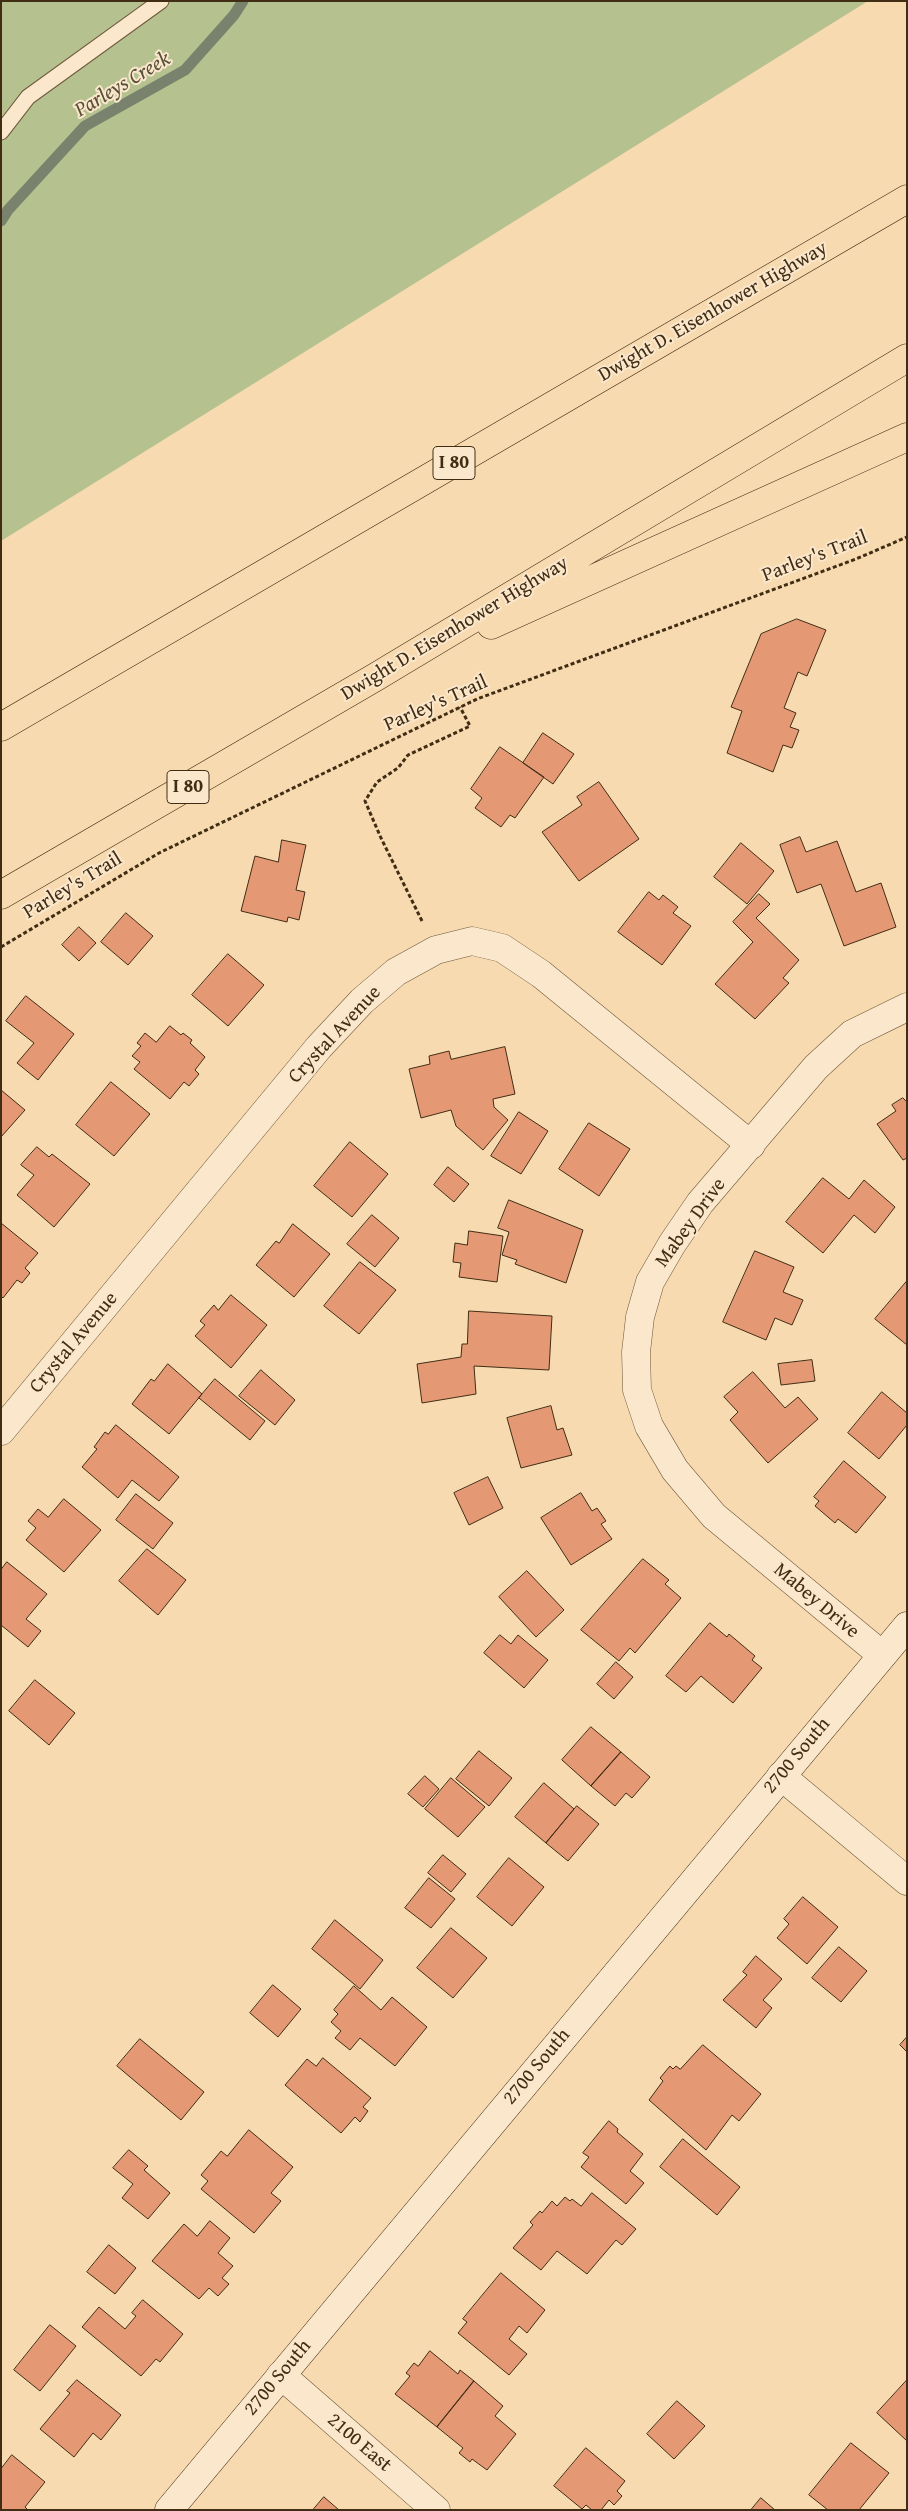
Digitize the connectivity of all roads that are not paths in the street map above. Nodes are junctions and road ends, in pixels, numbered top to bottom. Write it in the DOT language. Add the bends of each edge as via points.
graph roads {
  1 [pos="161,1"];
  2 [pos="1,132"];
  3 [pos="907,199"];
  4 [pos="907,358"];
  5 [pos="907,437"];
  6 [pos="374,678"];
  7 [pos="1,728"];
  8 [pos="1,895"];
  9 [pos="907,1007"];
  10 [pos="751,1145"];
  11 [pos="1,1430"];
  12 [pos="907,1626"];
  13 [pos="882,1655"];
  14 [pos="780,1776"];
  15 [pos="907,1881"];
  16 [pos="281,2375"];
  17 [pos="169,2510"];
  18 [pos="436,2510"];
  1 -- 2 [label="lane" via="28,97"];
  3 -- 7 [label="highway, Dwight D. Eisenhower Highway / I 80"];
  4 -- 6 [label="highway, Dwight D. Eisenhower Highway / I 80"];
  5 -- 6 [label="highway"];
  6 -- 8 [label="highway, Dwight D. Eisenhower Highway / I 80"];
  9 -- 10 [label="street, Mabey Drive" via="852,1034 816,1067"];
  10 -- 11 [label="street, Crystal Avenue" via="541,974 502,948 472,941 436,950 396,972 362,1001 319,1048"];
  10 -- 13 [label="street, Mabey Drive" via="700,1203 650,1282 640,1317 636,1352 637,1390 649,1426 675,1470 714,1516"];
  12 -- 13 [label="street, 2700 South"];
  13 -- 14 [label="street, 2700 South"];
  14 -- 15 [label="street"];
  14 -- 16 [label="street, 2700 South"];
  16 -- 17 [label="street, 2700 South"];
  16 -- 18 [label="street, 2100 East"];
}
